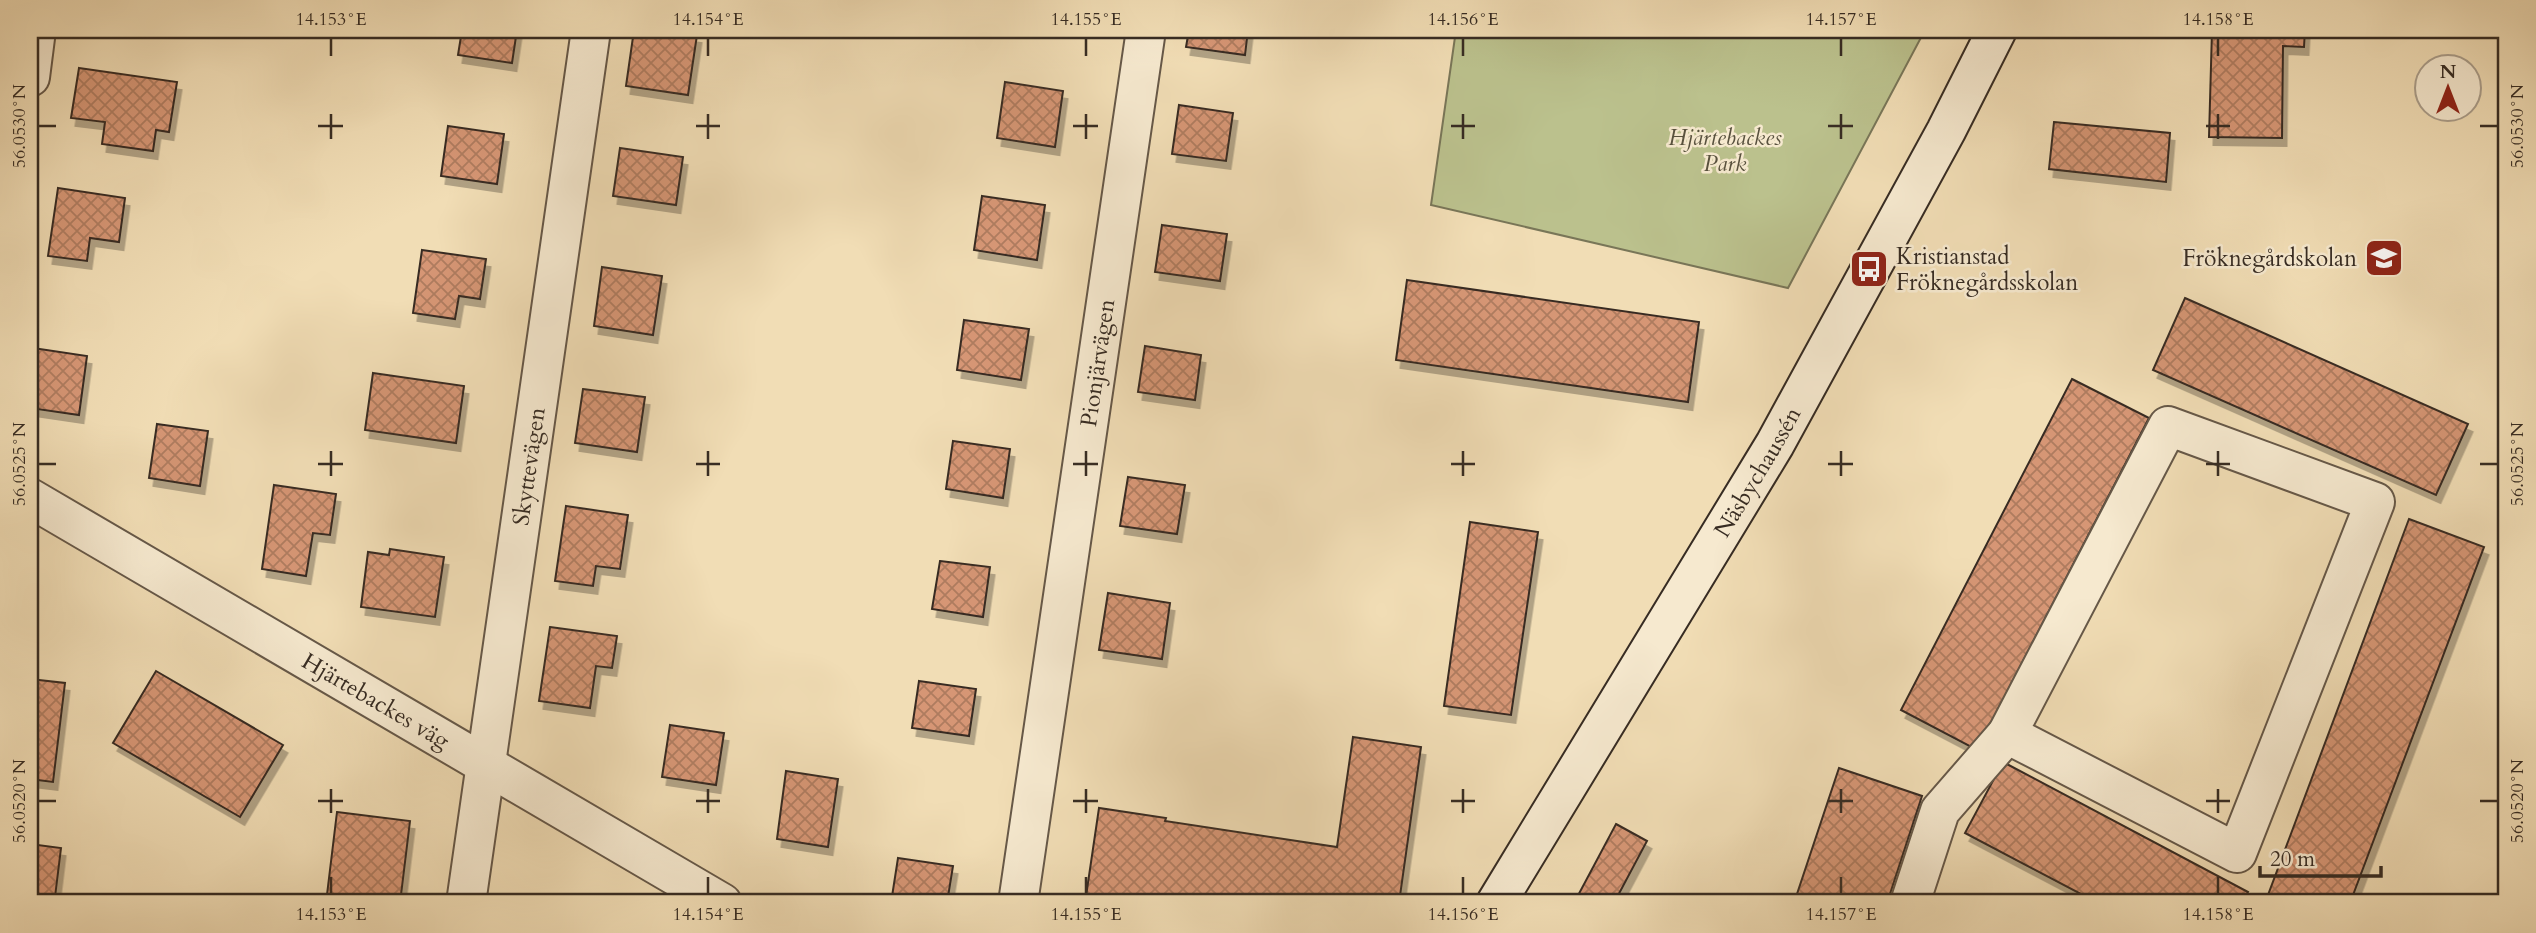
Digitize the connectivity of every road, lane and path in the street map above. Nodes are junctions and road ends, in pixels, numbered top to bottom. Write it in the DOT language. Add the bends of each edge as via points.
graph roads {
  1 [pos="36,30"];
  2 [pos="591,30"];
  3 [pos="1146,30"];
  4 [pos="1997,30"];
  5 [pos="30,77"];
  6 [pos="30,498"];
  7 [pos="2007,734"];
  8 [pos="485,763"];
  9 [pos="466,903"];
  10 [pos="722,903"];
  11 [pos="1018,903"];
  12 [pos="1496,903"];
  13 [pos="1910,903"];
  1 -- 5 [label="street"];
  2 -- 8 [label="street, Skyttevägen"];
  3 -- 11 [label="street, Pionjärvägen"];
  4 -- 12 [label="street, Näsbychaussén" via="1775,444"];
  6 -- 8 [label="street, Hjärtebackes väg"];
  7 -- 7 [label="street" via="2237,853 2375,502 2168,426"];
  7 -- 13 [label="street" via="1940,811"];
  8 -- 9 [label="street, Skyttevägen"];
  8 -- 10 [label="street, Hjärtebackes väg"];
}
